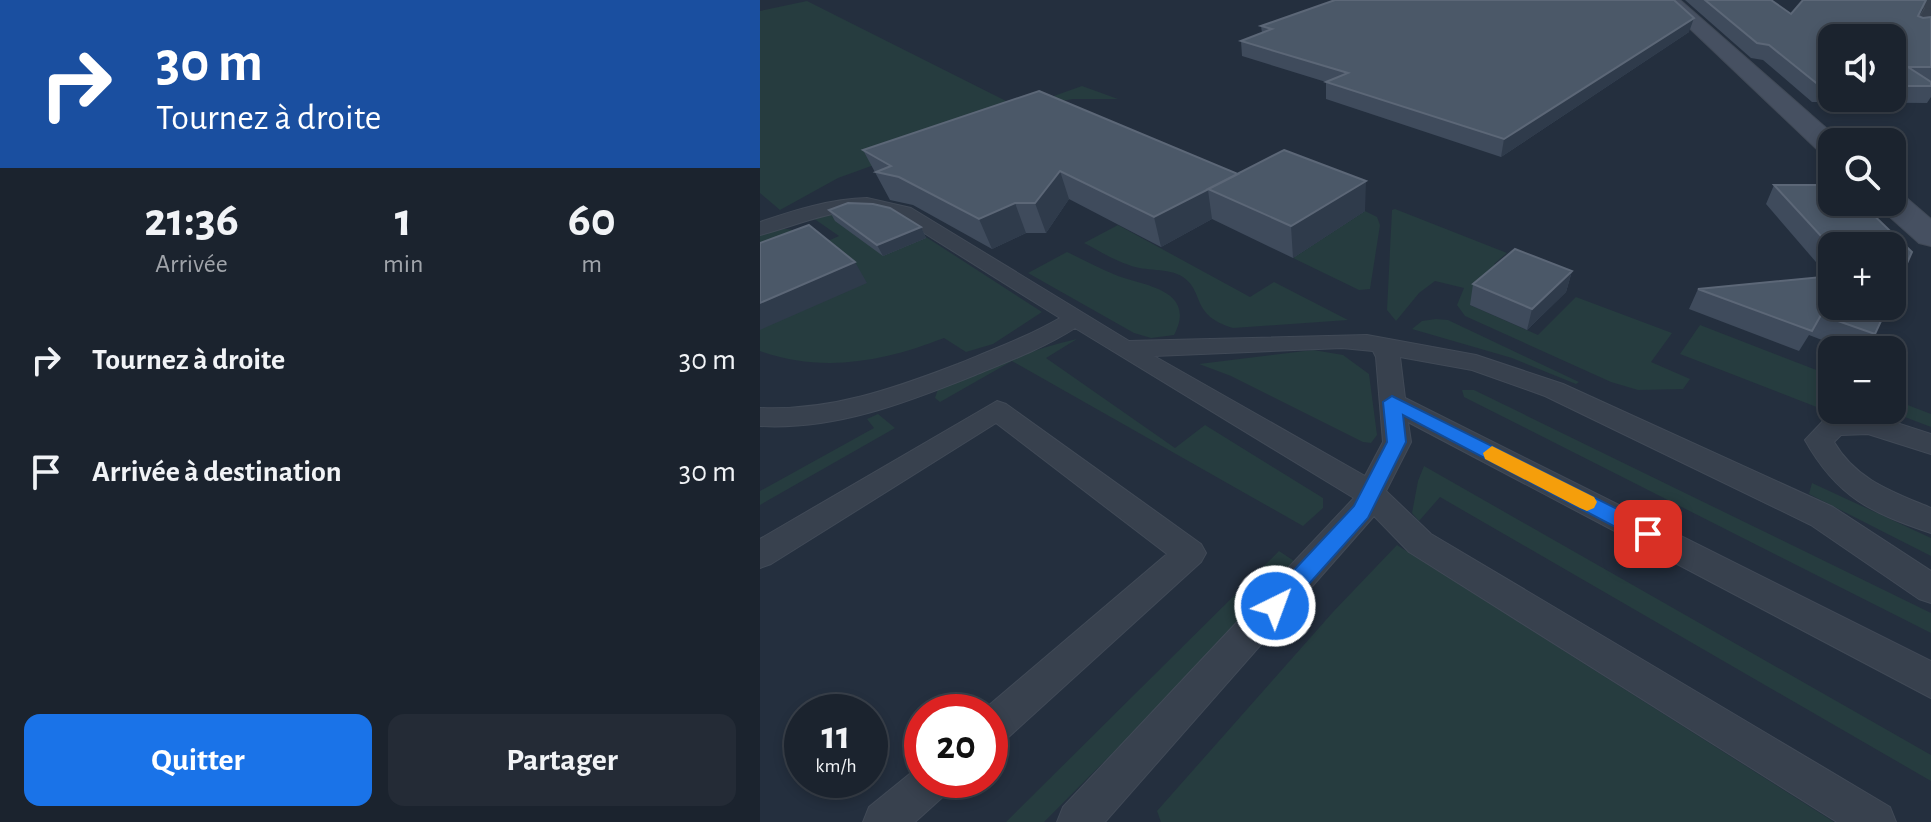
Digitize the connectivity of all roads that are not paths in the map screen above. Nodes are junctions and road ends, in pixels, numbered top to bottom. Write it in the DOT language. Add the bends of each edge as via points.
graph roads {
  1 [pos="1669,0"];
  2 [pos="1912,0"];
  3 [pos="1931,5"];
  4 [pos="1919,28"];
  5 [pos="1818,135"];
  6 [pos="1906,214"];
  7 [pos="760,229"];
  8 [pos="1931,236"];
  9 [pos="1075,319"];
  10 [pos="1382,346"];
  11 [pos="1125,349"];
  12 [pos="1392,402"];
  13 [pos="760,417"];
  14 [pos="1931,444"];
  15 [pos="1371,494"];
  16 [pos="1931,521"];
  17 [pos="760,555"];
  18 [pos="1931,589"];
  19 [pos="1931,680"];
  20 [pos="1008,713"];
  21 [pos="911,798"];
  22 [pos="884,822"];
  23 [pos="1078,822"];
  24 [pos="1875,822"];
  1 -- 5 [label="street"];
  2 -- 3 [label="street"];
  3 -- 4 [label="lane"];
  6 -- 8 [label="street"];
  7 -- 9 [label="lane" via="831,206 887,205"];
  9 -- 11 [label="lane"];
  9 -- 13 [label="lane" via="983,362 863,408 785,419"];
  10 -- 11 [label="lane" via="1342,341"];
  10 -- 12 [label="lane"];
  10 -- 18 [label="lane" via="1476,363 1554,390 1822,516"];
  11 -- 15 [label="lane"];
  12 -- 15 [label="lane" via="1397,442"];
  12 -- 19 [label="lane"];
  14 -- 16 [label="lane" via="1869,424 1834,426 1819,440 1830,463 1853,487"];
  15 -- 23 [label="lane" via="1361,512"];
  15 -- 24 [label="lane" via="1420,543"];
  17 -- 20 [label="lane" via="997,410 1190,553"];
  21 -- 22 [label="lane"];
}
